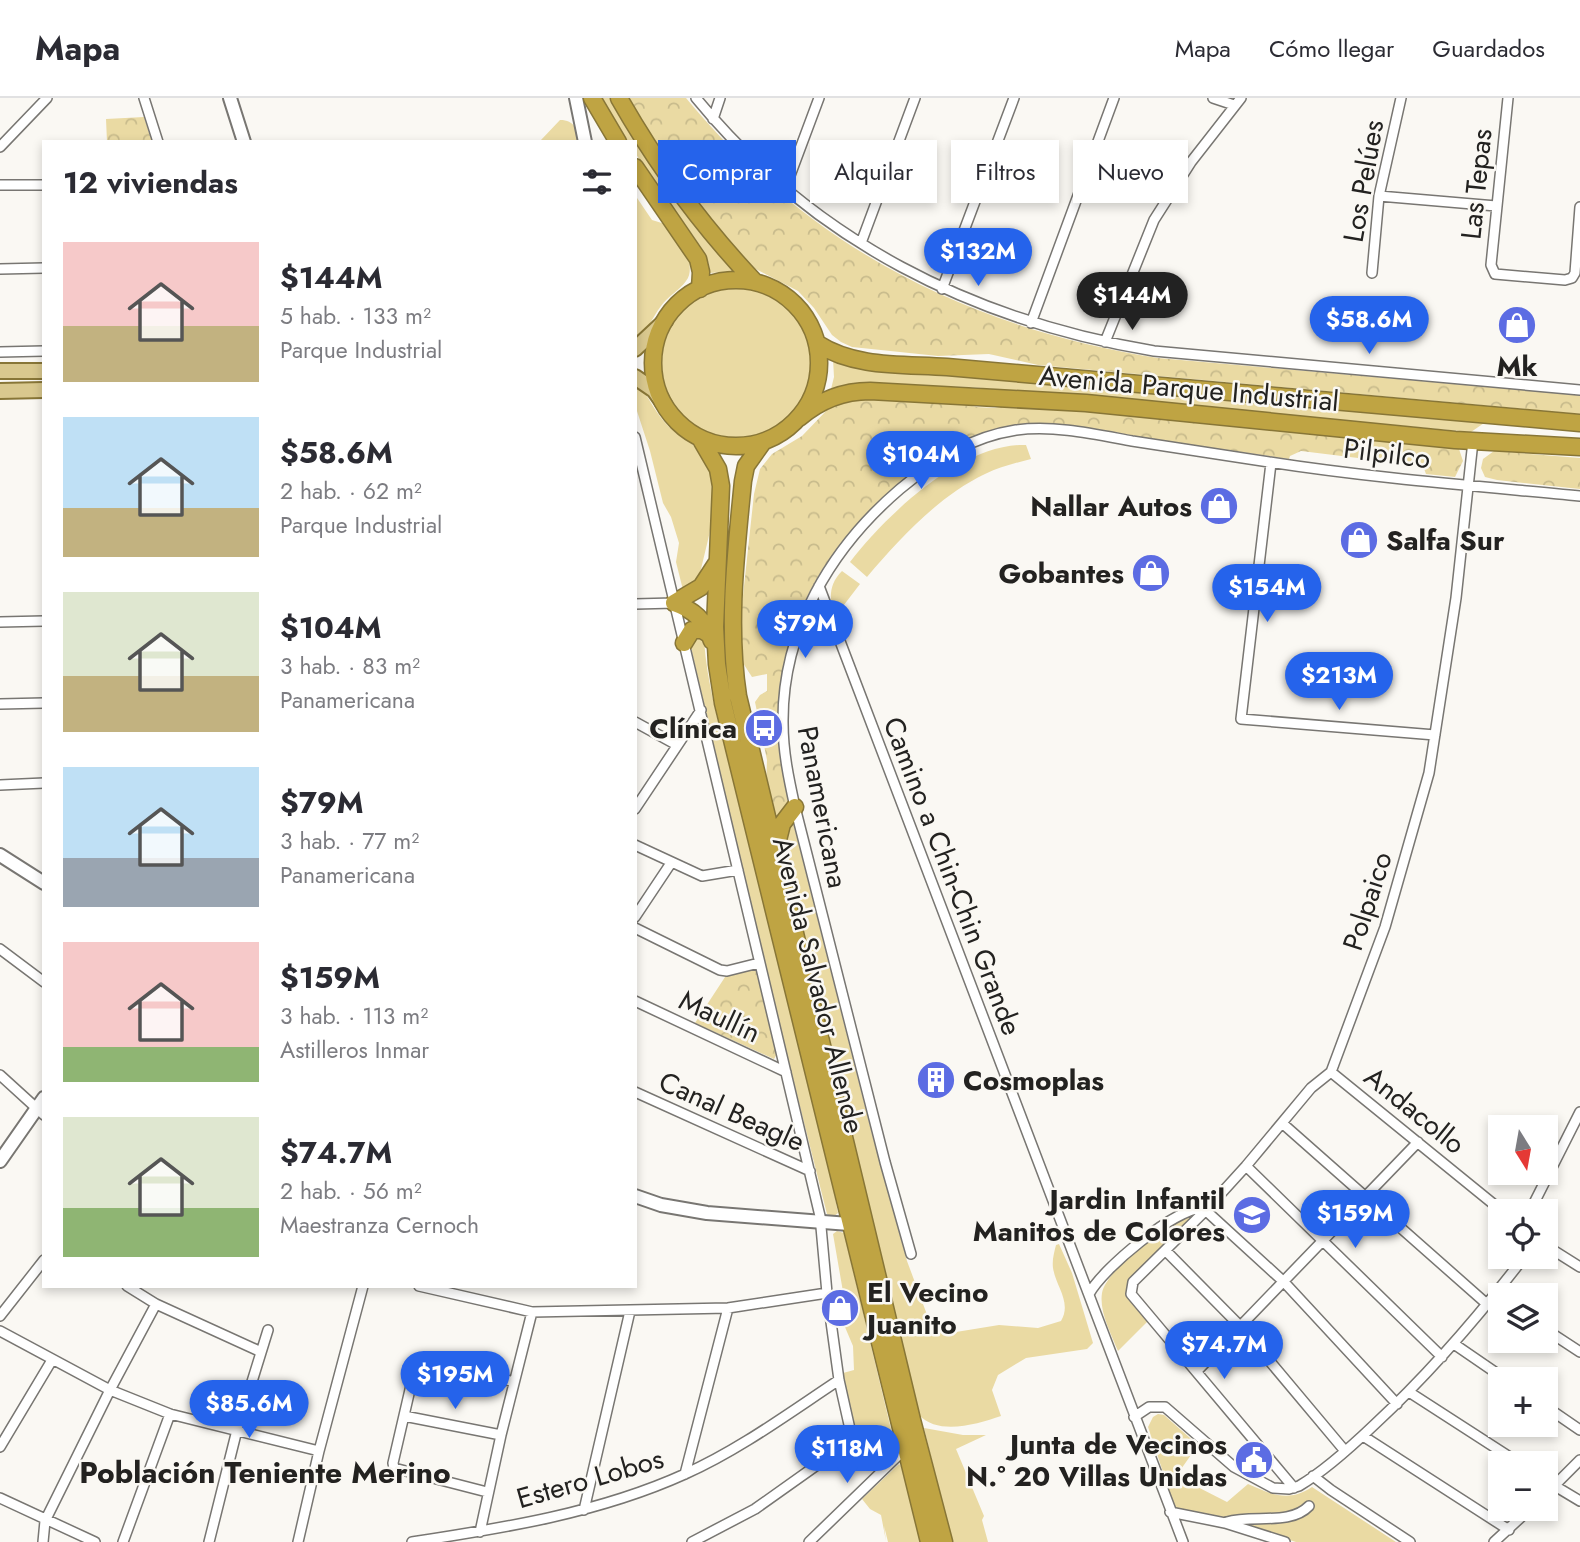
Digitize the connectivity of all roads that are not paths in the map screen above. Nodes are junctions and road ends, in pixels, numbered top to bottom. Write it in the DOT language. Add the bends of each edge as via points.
graph roads {
  1 [pos="47,98"];
  2 [pos="144,98"];
  3 [pos="230,98"];
  4 [pos="576,98"];
  5 [pos="592,98"];
  6 [pos="619,98"];
  7 [pos="696,98"];
  8 [pos="720,98"];
  9 [pos="819,98"];
  10 [pos="915,98"];
  11 [pos="1014,98"];
  12 [pos="1114,98"];
  13 [pos="1213,98"];
  14 [pos="1241,98"];
  15 [pos="1401,98"];
  16 [pos="1508,98"];
  17 [pos="1234,106"];
  18 [pos="713,119"];
  19 [pos="4,135"];
  20 [pos="157,140"];
  21 [pos="243,140"];
  22 [pos="585,140"];
  23 [pos="617,140"];
  24 [pos="733,140"];
  25 [pos="0,148"];
  26 [pos="796,160"];
  27 [pos="637,170"];
  28 [pos="0,185"];
  29 [pos="42,185"];
  30 [pos="1379,196"];
  31 [pos="796,197"];
  32 [pos="1496,206"];
  33 [pos="1580,207"];
  34 [pos="861,243"];
  35 [pos="42,268"];
  36 [pos="0,269"];
  37 [pos="1371,272"];
  38 [pos="755,282"];
  39 [pos="700,289"];
  40 [pos="942,289"];
  41 [pos="665,321"];
  42 [pos="1031,323"];
  43 [pos="1105,342"];
  44 [pos="818,344"];
  45 [pos="637,347"];
  46 [pos="42,351"];
  47 [pos="0,352"];
  48 [pos="42,370"];
  49 [pos="0,372"];
  50 [pos="637,378"];
  51 [pos="42,390"];
  52 [pos="1580,390"];
  53 [pos="0,391"];
  54 [pos="664,404"];
  55 [pos="799,418"];
  56 [pos="1528,419"];
  57 [pos="1580,423"];
  58 [pos="700,438"];
  59 [pos="1473,441"];
  60 [pos="763,442"];
  61 [pos="637,446"];
  62 [pos="1580,447"];
  63 [pos="1189,449"];
  64 [pos="1271,463"];
  65 [pos="1468,485"];
  66 [pos="1580,496"];
  67 [pos="717,562"];
  68 [pos="818,586"];
  69 [pos="674,603"];
  70 [pos="637,604"];
  71 [pos="42,621"];
  72 [pos="0,622"];
  73 [pos="710,635"];
  74 [pos="684,643"];
  75 [pos="717,664"];
  76 [pos="42,703"];
  77 [pos="0,704"];
  78 [pos="701,710"];
  79 [pos="637,723"];
  80 [pos="1436,735"];
  81 [pos="677,745"];
  82 [pos="42,783"];
  83 [pos="0,785"];
  84 [pos="637,806"];
  85 [pos="795,807"];
  86 [pos="637,846"];
  87 [pos="775,854"];
  88 [pos="0,855"];
  89 [pos="671,863"];
  90 [pos="738,870"];
  91 [pos="42,882"];
  92 [pos="637,913"];
  93 [pos="637,929"];
  94 [pos="0,949"];
  95 [pos="759,963"];
  96 [pos="42,980"];
  97 [pos="637,1002"];
  98 [pos="786,1072"];
  99 [pos="1331,1072"];
  100 [pos="0,1075"];
  101 [pos="637,1093"];
  102 [pos="41,1107"];
  103 [pos="1580,1112"];
  104 [pos="1282,1123"];
  105 [pos="1418,1142"];
  106 [pos="0,1161"];
  107 [pos="1246,1166"];
  108 [pos="810,1171"];
  109 [pos="637,1197"];
  110 [pos="1366,1197"];
  111 [pos="1536,1199"];
  112 [pos="1488,1200"];
  113 [pos="1206,1210"];
  114 [pos="821,1222"];
  115 [pos="849,1224"];
  116 [pos="1323,1240"];
  117 [pos="1166,1251"];
  118 [pos="1558,1253"];
  119 [pos="911,1255"];
  120 [pos="42,1264"];
  121 [pos="1580,1267"];
  122 [pos="1284,1282"];
  123 [pos="130,1288"];
  124 [pos="362,1288"];
  125 [pos="428,1288"];
  126 [pos="827,1293"];
  127 [pos="1089,1294"];
  128 [pos="156,1304"];
  129 [pos="1488,1305"];
  130 [pos="728,1308"];
  131 [pos="630,1311"];
  132 [pos="532,1312"];
  133 [pos="0,1316"];
  134 [pos="1241,1326"];
  135 [pos="268,1330"];
  136 [pos="0,1331"];
  137 [pos="1558,1338"];
  138 [pos="1454,1343"];
  139 [pos="259,1351"];
  140 [pos="1580,1352"];
  141 [pos="1442,1357"];
  142 [pos="52,1360"];
  143 [pos="1488,1367"];
  144 [pos="1197,1371"];
  145 [pos="839,1380"];
  146 [pos="514,1382"];
  147 [pos="110,1390"];
  148 [pos="1409,1392"];
  149 [pos="1397,1404"];
  150 [pos="170,1414"];
  151 [pos="1558,1415"];
  152 [pos="404,1416"];
  153 [pos="1134,1417"];
  154 [pos="237,1430"];
  155 [pos="1580,1430"];
  156 [pos="500,1435"];
  157 [pos="1363,1436"];
  158 [pos="0,1447"];
  159 [pos="905,1449"];
  160 [pos="319,1451"];
  161 [pos="1345,1451"];
  162 [pos="1500,1451"];
  163 [pos="1580,1460"];
  164 [pos="685,1474"];
  165 [pos="1313,1476"];
  166 [pos="1558,1482"];
  167 [pos="1294,1488"];
  168 [pos="1558,1488"];
  169 [pos="487,1492"];
  170 [pos="0,1498"];
  171 [pos="1580,1501"];
  172 [pos="1309,1506"];
  173 [pos="584,1510"];
  174 [pos="1170,1512"];
  175 [pos="45,1521"];
  176 [pos="1518,1521"];
  177 [pos="1225,1523"];
  178 [pos="1509,1530"];
  179 [pos="480,1532"];
  180 [pos="43,1542"];
  181 [pos="95,1542"];
  182 [pos="123,1542"];
  183 [pos="209,1542"];
  184 [pos="298,1542"];
  185 [pos="412,1542"];
  186 [pos="692,1542"];
  187 [pos="809,1542"];
  188 [pos="929,1542"];
  189 [pos="944,1542"];
  190 [pos="1183,1542"];
  191 [pos="1285,1542"];
  192 [pos="1410,1542"];
  193 [pos="1494,1542"];
  1 -- 19 [label="street"];
  2 -- 20 [label="street"];
  3 -- 21 [label="street"];
  4 -- 22 [label="street"];
  5 -- 23 [label="highway"];
  6 -- 38 [label="highway" via="667,175 720,245"];
  7 -- 18 [label="street"];
  8 -- 18 [label="street"];
  9 -- 26 [label="street"];
  10 -- 34 [label="street"];
  11 -- 40 [label="street"];
  12 -- 42 [label="street"];
  13 -- 17 [label="street"];
  14 -- 17 [label="street"];
  15 -- 30 [label="street, Los Pelúes"];
  16 -- 32 [label="street, Las Tepas"];
  17 -- 43 [label="street" via="1154,220"];
  18 -- 24 [label="street"];
  19 -- 25 [label="street"];
  27 -- 39 [label="highway" via="698,259"];
  28 -- 29 [label="street"];
  30 -- 32 [label="street"];
  30 -- 37 [label="street, Los Pelúes"];
  31 -- 34 [label="street"];
  32 -- 33 [label="street, Las Tepas" via="1491,265 1495,274 1564,280 1575,274"];
  34 -- 40 [label="street"];
  35 -- 36 [label="street"];
  38 -- 39 [label="highway" via="718,282"];
  38 -- 44 [label="highway" via="795,304"];
  39 -- 41 [label="highway" via="674,308"];
  40 -- 42 [label="street"];
  41 -- 45 [label="main road"];
  41 -- 54 [label="highway" via="652,362"];
  42 -- 43 [label="street"];
  43 -- 52 [label="street" via="1225,359"];
  44 -- 55 [label="highway" via="818,383"];
  44 -- 56 [label="highway, Avenida Parque Industrial" via="839,356 862,361"];
  46 -- 47 [label="street"];
  48 -- 49 [label="main road"];
  50 -- 54 [label="main road"];
  51 -- 53 [label="main road"];
  54 -- 58 [label="highway"];
  55 -- 59 [label="highway, Avenida Parque Industrial" via="829,398 870,391 1086,403"];
  55 -- 60 [label="highway"];
  56 -- 57 [label="highway, Avenida Parque Industrial"];
  56 -- 59 [label="highway" via="1498,424"];
  58 -- 60 [label="highway" via="731,446"];
  58 -- 67 [label="highway, Avenida Salvador Allende" via="720,476"];
  59 -- 62 [label="highway, Avenida Parque Industrial"];
  59 -- 65 [label="street, Polpaico"];
  60 -- 87 [label="highway, Avenida Salvador Allende" via="746,466 743,481 733,640 738,696"];
  61 -- 69 [label="street"];
  63 -- 64 [label="street, Pilpilco"];
  63 -- 68 [label="street, Panamericana" via="1051,429 1018,430 980,439 943,456 884,503 852,536"];
  64 -- 65 [label="street, Pilpilco"];
  64 -- 80 [label="street" via="1241,719"];
  65 -- 66 [label="street, Pilpilco"];
  65 -- 80 [label="street, Polpaico"];
  67 -- 69 [label="highway" via="701,587"];
  67 -- 75 [label="highway, Avenida Salvador Allende"];
  68 -- 85 [label="street, Panamericana" via="796,640 785,690 784,743"];
  68 -- 127 [label="street, Camino a Chin-Chin Grande"];
  69 -- 70 [label="street"];
  69 -- 73 [label="highway" via="698,615"];
  69 -- 74 [label="street"];
  71 -- 72 [label="street"];
  73 -- 74 [label="highway" via="692,630"];
  73 -- 75 [label="highway"];
  74 -- 78 [label="street"];
  75 -- 115 [label="highway, Avenida Salvador Allende"];
  76 -- 77 [label="street"];
  78 -- 81 [label="street"];
  78 -- 90 [label="street"];
  79 -- 81 [label="street"];
  80 -- 99 [label="street, Polpaico" via="1385,927"];
  81 -- 84 [label="street"];
  82 -- 83 [label="street"];
  85 -- 87 [label="highway" via="778,831"];
  85 -- 119 [label="street, Panamericana"];
  86 -- 89 [label="street"];
  87 -- 189 [label="highway, Avenida Salvador Allende"];
  88 -- 91 [label="street"];
  89 -- 90 [label="street" via="702,876"];
  89 -- 92 [label="street"];
  90 -- 95 [label="street"];
  93 -- 95 [label="street" via="720,970"];
  94 -- 96 [label="street"];
  95 -- 98 [label="street"];
  97 -- 98 [label="street, Maullín"];
  98 -- 108 [label="street"];
  99 -- 104 [label="street, Polpaico" via="1311,1087"];
  99 -- 105 [label="street, Andacollo"];
  100 -- 102 [label="street"];
  101 -- 108 [label="street, Canal Beagle"];
  102 -- 106 [label="street"];
  103 -- 111 [label="street"];
  104 -- 107 [label="street, Polpaico"];
  104 -- 110 [label="street"];
  105 -- 110 [label="street"];
  105 -- 112 [label="street, Andacollo"];
  107 -- 113 [label="street, Polpaico"];
  107 -- 116 [label="street"];
  108 -- 114 [label="street"];
  109 -- 114 [label="street" via="707,1213"];
  110 -- 116 [label="street"];
  110 -- 129 [label="street"];
  113 -- 117 [label="street, Polpaico"];
  113 -- 122 [label="street"];
  113 -- 127 [label="street" via="1187,1212 1144,1240 1104,1273"];
  114 -- 115 [label="street"];
  114 -- 126 [label="street"];
  115 -- 159 [label="highway, Avenida Salvador Allende"];
  116 -- 122 [label="street"];
  116 -- 141 [label="street"];
  117 -- 134 [label="street"];
  117 -- 144 [label="street, Polpaico" via="1133,1282 1131,1294"];
  118 -- 121 [label="street"];
  120 -- 133 [label="street"];
  122 -- 134 [label="street"];
  122 -- 149 [label="street"];
  123 -- 128 [label="street"];
  124 -- 160 [label="street"];
  125 -- 132 [label="street"];
  126 -- 130 [label="street"];
  126 -- 145 [label="street"];
  127 -- 153 [label="street, Camino a Chin-Chin Grande"];
  128 -- 139 [label="street"];
  128 -- 147 [label="street"];
  129 -- 138 [label="street"];
  130 -- 131 [label="street"];
  130 -- 164 [label="street"];
  131 -- 132 [label="street"];
  131 -- 173 [label="street"];
  132 -- 146 [label="street"];
  134 -- 144 [label="street"];
  134 -- 161 [label="street"];
  135 -- 139 [label="street"];
  136 -- 142 [label="street"];
  137 -- 140 [label="street"];
  138 -- 141 [label="street"];
  138 -- 143 [label="street"];
  139 -- 154 [label="street"];
  141 -- 148 [label="street"];
  142 -- 147 [label="street"];
  142 -- 158 [label="street"];
  144 -- 167 [label="street"];
  145 -- 164 [label="street, Estero Lobos"];
  145 -- 186 [label="street" via="852,1438 848,1443 755,1509"];
  146 -- 152 [label="street" via="429,1360 420,1362"];
  146 -- 156 [label="street"];
  147 -- 150 [label="street"];
  147 -- 175 [label="street"];
  148 -- 149 [label="street"];
  148 -- 162 [label="street"];
  149 -- 157 [label="street"];
  150 -- 154 [label="street"];
  150 -- 182 [label="street"];
  151 -- 155 [label="street"];
  152 -- 156 [label="street"];
  152 -- 169 [label="street" via="394,1468"];
  153 -- 167 [label="street" via="1149,1407 1165,1407 1234,1467 1273,1488"];
  153 -- 174 [label="street, Camino a Chin-Chin Grande"];
  154 -- 160 [label="street"];
  154 -- 183 [label="street"];
  156 -- 169 [label="street"];
  157 -- 161 [label="street"];
  157 -- 178 [label="street"];
  159 -- 187 [label="street"];
  159 -- 188 [label="highway, Avenida Salvador Allende"];
  160 -- 184 [label="street"];
  161 -- 165 [label="street"];
  163 -- 166 [label="street"];
  164 -- 173 [label="street, Estero Lobos"];
  165 -- 167 [label="street"];
  165 -- 192 [label="street"];
  168 -- 171 [label="street"];
  169 -- 179 [label="street"];
  170 -- 175 [label="street"];
  172 -- 177 [label="street" via="1296,1515"];
  173 -- 179 [label="street, Estero Lobos"];
  174 -- 177 [label="street"];
  174 -- 190 [label="street, Camino a Chin-Chin Grande"];
  175 -- 180 [label="street"];
  175 -- 181 [label="street"];
  176 -- 178 [label="street"];
  177 -- 191 [label="street"];
  178 -- 193 [label="street"];
  179 -- 185 [label="street, Estero Lobos"];
}
